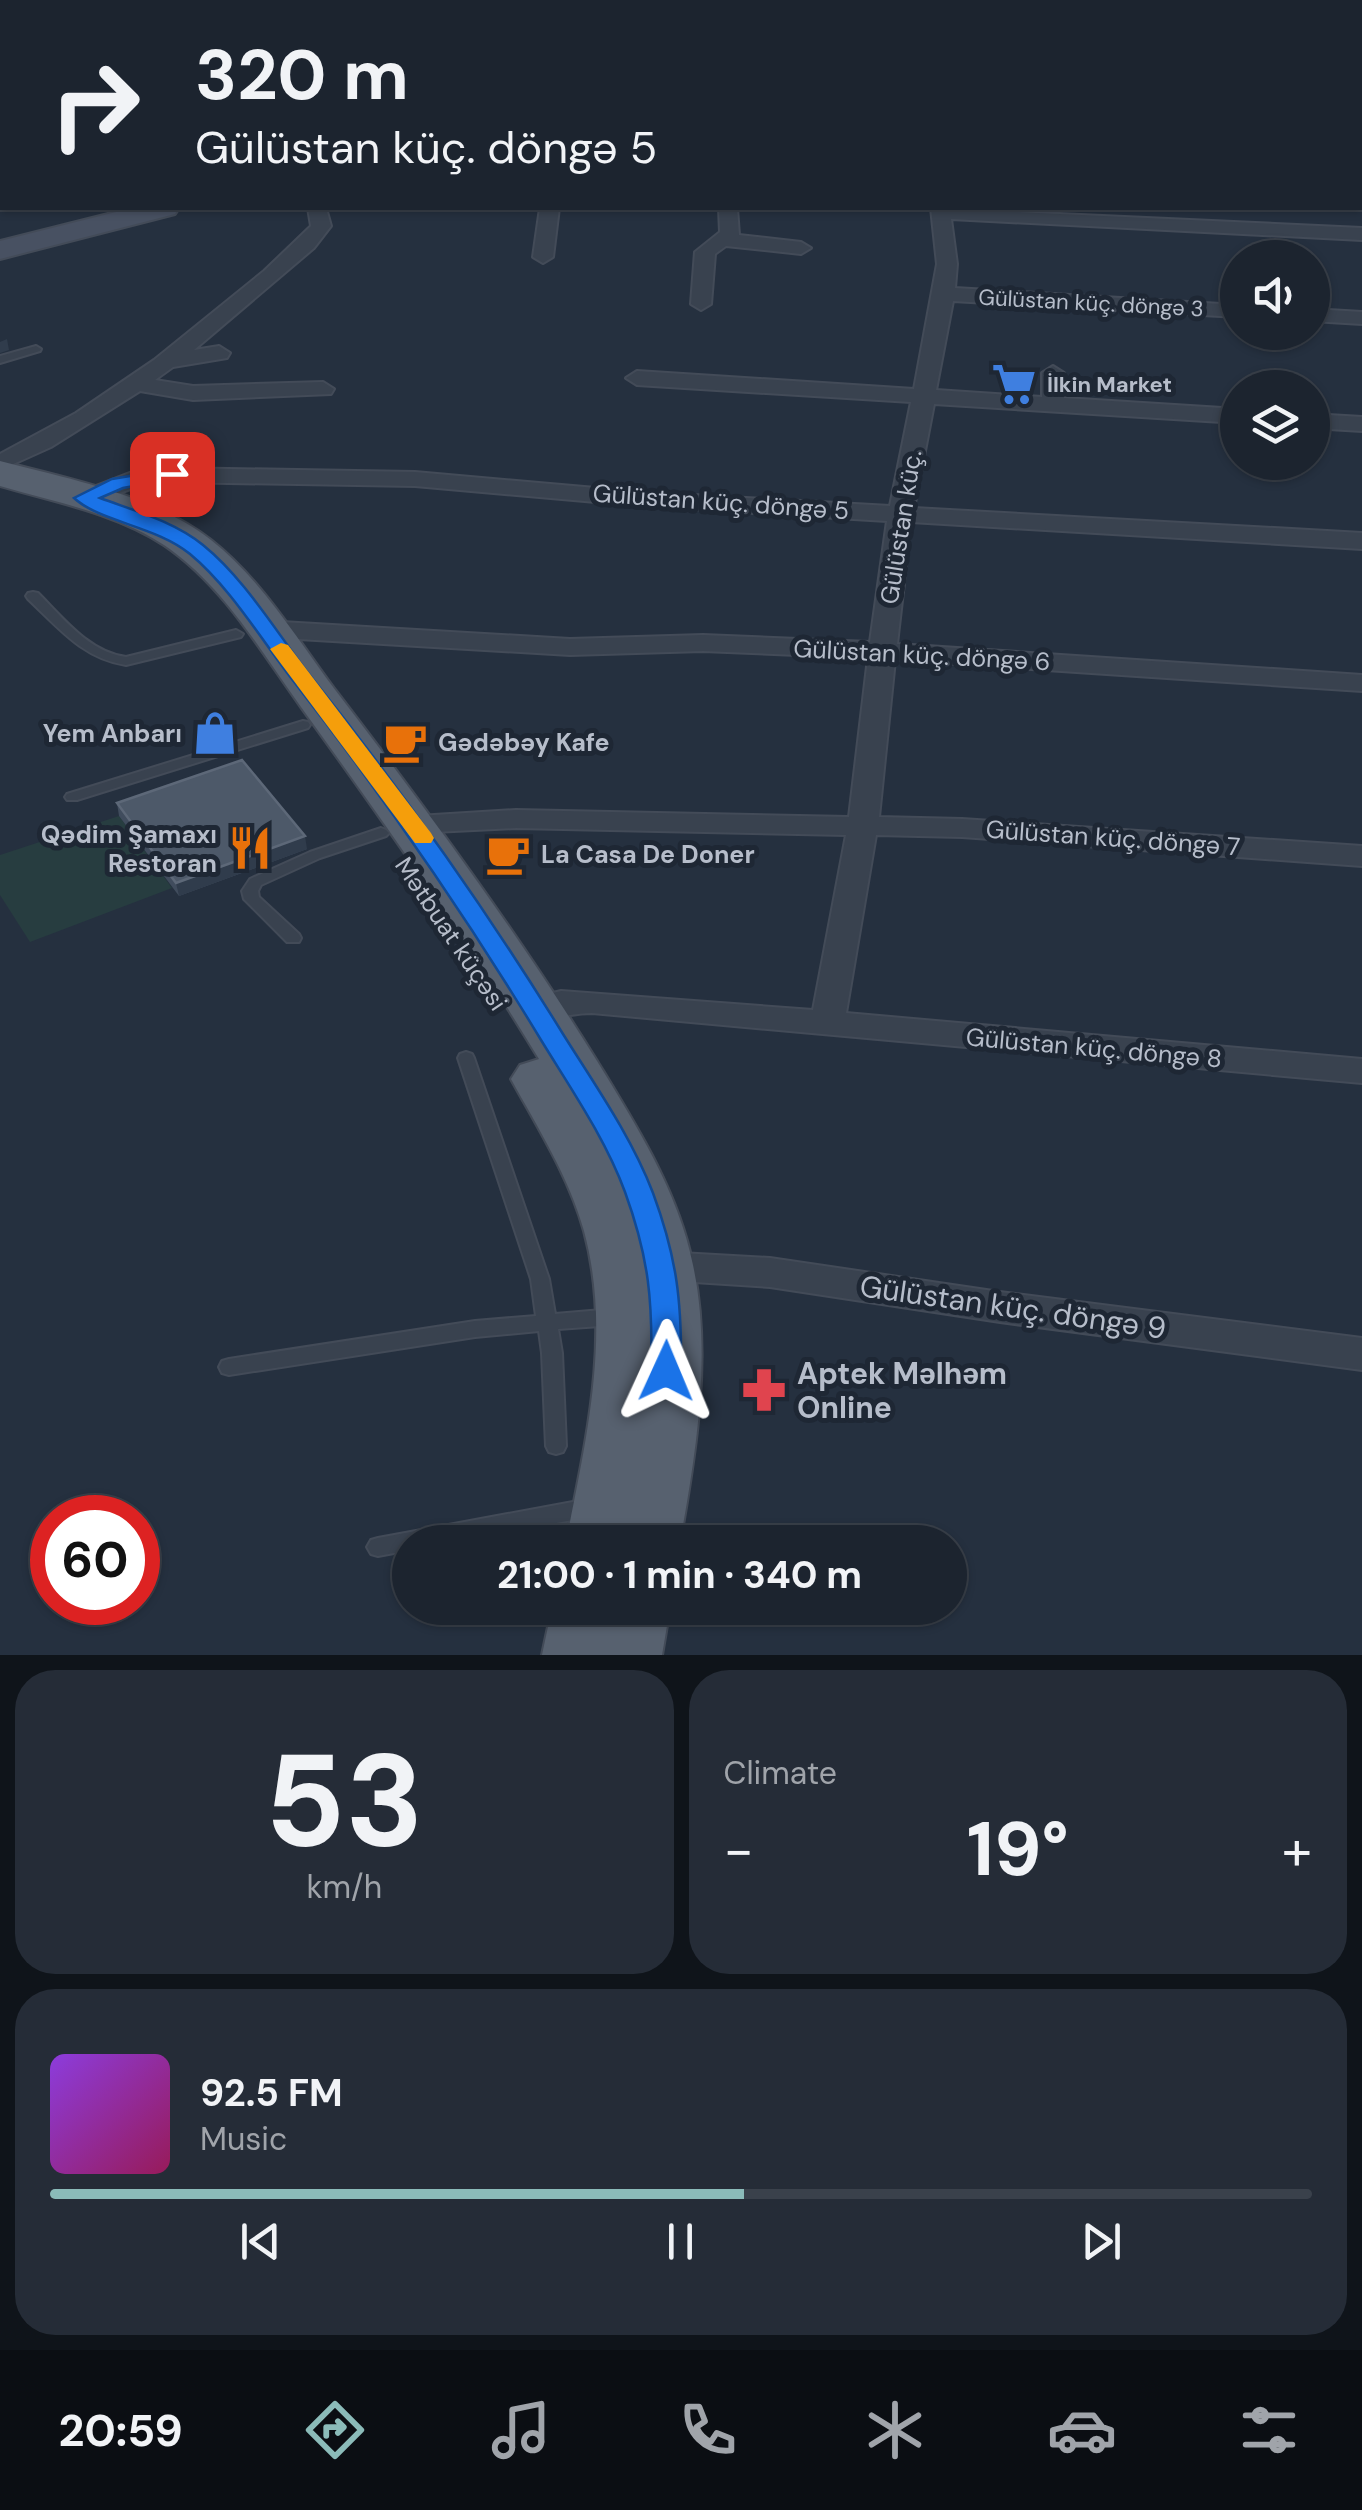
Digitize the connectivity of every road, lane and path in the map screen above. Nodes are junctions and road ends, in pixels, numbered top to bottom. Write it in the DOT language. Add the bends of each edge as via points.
graph roads {
  1 [pos="156,210"];
  2 [pos="317,210"];
  3 [pos="549,210"];
  4 [pos="728,210"];
  5 [pos="941,210"];
  6 [pos="1362,234"];
  7 [pos="724,240"];
  8 [pos="801,248"];
  9 [pos="0,250"];
  10 [pos="544,257"];
  11 [pos="944,294"];
  12 [pos="700,304"];
  13 [pos="1220,310"];
  14 [pos="1330,317"];
  15 [pos="1362,318"];
  16 [pos="36,349"];
  17 [pos="219,353"];
  18 [pos="0,360"];
  19 [pos="167,362"];
  20 [pos="1053,373"];
  21 [pos="636,378"];
  22 [pos="136,384"];
  23 [pos="323,389"];
  24 [pos="924,395"];
  25 [pos="1053,404"];
  26 [pos="1220,415"];
  27 [pos="1330,422"];
  28 [pos="1362,424"];
  29 [pos="0,464"];
  30 [pos="0,473"];
  31 [pos="0,489"];
  32 [pos="84,498"];
  33 [pos="900,513"];
  34 [pos="1362,541"];
  35 [pos="32,596"];
  36 [pos="251,632"];
  37 [pos="882,651"];
  38 [pos="1362,683"];
  39 [pos="318,721"];
  40 [pos="72,797"];
  41 [pos="863,825"];
  42 [pos="397,828"];
  43 [pos="1362,856"];
  44 [pos="292,938"];
  45 [pos="521,1013"];
  46 [pos="827,1025"];
  47 [pos="466,1058"];
  48 [pos="1362,1071"];
  49 [pos="638,1284"];
  50 [pos="549,1321"];
  51 [pos="1362,1354"];
  52 [pos="230,1367"];
  53 [pos="556,1446"];
  54 [pos="604,1524"];
  55 [pos="647,1525"];
  56 [pos="378,1546"];
  57 [pos="585,1625"];
  58 [pos="631,1625"];
  59 [pos="580,1655"];
  60 [pos="626,1655"];
  1 -- 9 [label="main road"];
  2 -- 19 [label="street" via="321,226 306,244"];
  3 -- 10 [label="street"];
  4 -- 7 [label="street" via="731,228"];
  5 -- 6 [label="street"];
  5 -- 11 [label="street, Gülüstan küç."];
  7 -- 8 [label="street"];
  7 -- 12 [label="street" via="705,252"];
  11 -- 13 [label="street, Gülüstan küç. döngə 3"];
  11 -- 24 [label="street, Gülüstan küç."];
  14 -- 15 [label="street"];
  16 -- 18 [label="lane"];
  17 -- 19 [label="street"];
  19 -- 22 [label="street"];
  20 -- 25 [label="street"];
  21 -- 24 [label="street"];
  22 -- 23 [label="street" via="213,394"];
  22 -- 29 [label="street"];
  24 -- 25 [label="street"];
  24 -- 33 [label="street, Gülüstan küç."];
  25 -- 26 [label="street"];
  27 -- 28 [label="street"];
  30 -- 32 [label="main road, Mətbuat küçəsi"];
  31 -- 36 [label="main road, Mətbuat küçəsi" via="146,540"];
  32 -- 33 [label="street, Gülüstan küç. döngə 5" via="140,477 331,476"];
  32 -- 36 [label="main road, Mətbuat küçəsi" via="170,531 198,550"];
  33 -- 34 [label="street, Gülüstan küç. döngə 5"];
  33 -- 37 [label="street, Gülüstan küç."];
  35 -- 36 [label="lane" via="111,661"];
  36 -- 37 [label="street, Gülüstan küç. döngə 6" via="570,647 702,643"];
  36 -- 39 [label="main road, Mətbuat küçəsi"];
  37 -- 38 [label="street, Gülüstan küç. döngə 6"];
  37 -- 41 [label="street, Gülüstan küç."];
  39 -- 40 [label="lane"];
  39 -- 42 [label="main road, Mətbuat küçəsi"];
  41 -- 42 [label="street, Gülüstan küç. döngə 7" via="469,819"];
  41 -- 43 [label="street, Gülüstan küç. döngə 7"];
  41 -- 46 [label="street, Gülüstan küç."];
  42 -- 44 [label="lane" via="255,882 252,899"];
  42 -- 45 [label="main road, Mətbuat küçəsi" via="450,926"];
  45 -- 46 [label="street, Gülüstan küç. döngə 8" via="592,1002"];
  45 -- 49 [label="main road, Mətbuat küçəsi"];
  46 -- 48 [label="street, Gülüstan küç. döngə 8"];
  47 -- 50 [label="lane"];
  49 -- 50 [label="lane"];
  49 -- 51 [label="street, Gülüstan küç. döngə 9" via="710,1265 773,1271"];
  49 -- 54 [label="main road, Mətbuat küçəsi"];
  49 -- 55 [label="main road, Mətbuat küçəsi" via="668,1312"];
  50 -- 52 [label="lane"];
  50 -- 53 [label="lane"];
  54 -- 56 [label="lane"];
  57 -- 59 [label="main road"];
  58 -- 60 [label="main road"];
}
